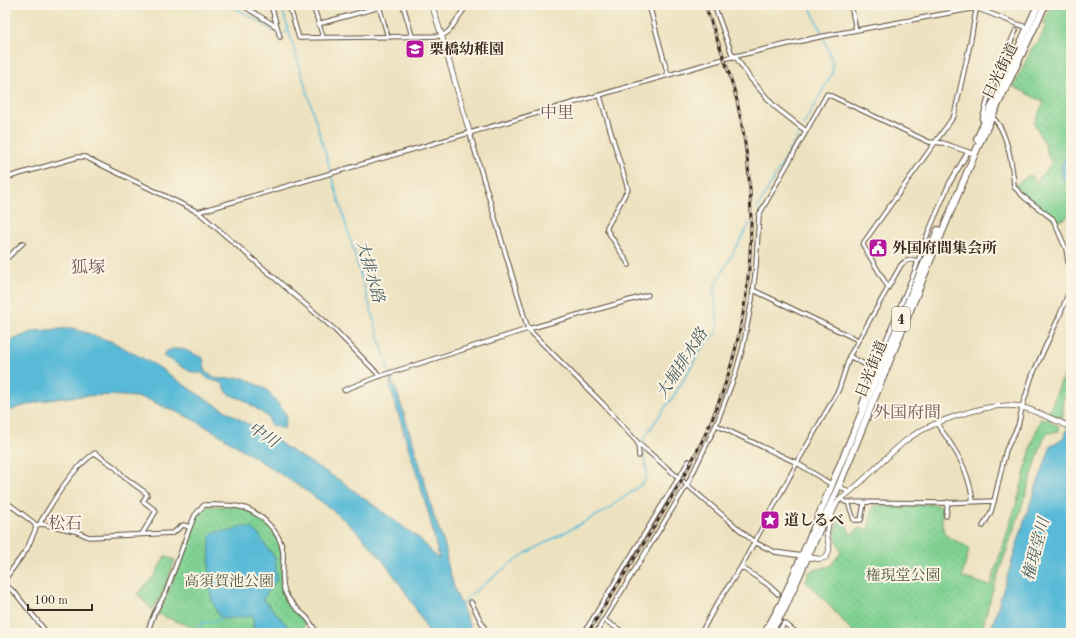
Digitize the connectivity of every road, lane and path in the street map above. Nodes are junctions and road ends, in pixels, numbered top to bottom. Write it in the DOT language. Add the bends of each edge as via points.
graph roads {
  1 [pos="242,5"];
  2 [pos="271,5"];
  3 [pos="289,5"];
  4 [pos="313,5"];
  5 [pos="403,5"];
  6 [pos="432,5"];
  7 [pos="461,5"];
  8 [pos="468,5"];
  9 [pos="648,5"];
  10 [pos="714,5"];
  11 [pos="851,5"];
  12 [pos="1038,5"];
  13 [pos="1045,5"];
  14 [pos="379,6"];
  15 [pos="976,6"];
  16 [pos="463,11"];
  17 [pos="318,24"];
  18 [pos="277,27"];
  19 [pos="1031,29"];
  20 [pos="856,30"];
  21 [pos="1016,30"];
  22 [pos="412,36"];
  23 [pos="442,36"];
  24 [pos="280,37"];
  25 [pos="323,37"];
  26 [pos="388,37"];
  27 [pos="734,57"];
  28 [pos="668,75"];
  29 [pos="600,96"];
  30 [pos="990,116"];
  31 [pos="985,121"];
  32 [pos="806,131"];
  33 [pos="470,134"];
  34 [pos="933,143"];
  35 [pos="969,153"];
  36 [pos="5,177"];
  37 [pos="198,212"];
  38 [pos="23,243"];
  39 [pos="1071,247"];
  40 [pos="1066,249"];
  41 [pos="5,260"];
  42 [pos="918,261"];
  43 [pos="629,266"];
  44 [pos="888,287"];
  45 [pos="753,290"];
  46 [pos="648,295"];
  47 [pos="528,329"];
  48 [pos="858,340"];
  49 [pos="849,356"];
  50 [pos="874,369"];
  51 [pos="381,376"];
  52 [pos="344,390"];
  53 [pos="864,407"];
  54 [pos="1022,408"];
  55 [pos="937,424"];
  56 [pos="716,425"];
  57 [pos="1071,427"];
  58 [pos="638,443"];
  59 [pos="639,456"];
  60 [pos="688,460"];
  61 [pos="797,463"];
  62 [pos="678,478"];
  63 [pos="829,482"];
  64 [pos="687,485"];
  65 [pos="840,488"];
  66 [pos="848,492"];
  67 [pos="841,498"];
  68 [pos="5,501"];
  69 [pos="973,501"];
  70 [pos="994,501"];
  71 [pos="848,502"];
  72 [pos="948,502"];
  73 [pos="864,503"];
  74 [pos="946,516"];
  75 [pos="38,525"];
  76 [pos="983,526"];
  77 [pos="190,527"];
  78 [pos="142,534"];
  79 [pos="754,542"];
  80 [pos="805,557"];
  81 [pos="741,567"];
  82 [pos="5,579"];
  83 [pos="5,584"];
  84 [pos="778,594"];
  85 [pos="471,602"];
  86 [pos="604,620"];
  87 [pos="47,633"];
  88 [pos="147,633"];
  89 [pos="317,633"];
  90 [pos="487,633"];
  91 [pos="584,633"];
  92 [pos="596,633"];
  93 [pos="626,633"];
  94 [pos="701,633"];
  95 [pos="765,633"];
  96 [pos="770,633"];
  97 [pos="778,633"];
  98 [pos="797,633"];
  1 -- 18 [label="street"];
  2 -- 18 [label="street"];
  3 -- 25 [label="street" via="299,38"];
  4 -- 17 [label="street"];
  5 -- 22 [label="street"];
  6 -- 23 [label="street"];
  7 -- 16 [label="street"];
  8 -- 16 [label="street"];
  9 -- 28 [label="street"];
  10 -- 27 [label="street"];
  11 -- 20 [label="street"];
  12 -- 19 [label="highway, 日光街道 / 4"];
  13 -- 19 [label="highway, 日光街道 / 4"];
  14 -- 17 [label="street"];
  14 -- 26 [label="street"];
  15 -- 19 [label="street"];
  15 -- 20 [label="street"];
  15 -- 34 [label="street" via="954,116"];
  16 -- 23 [label="street" via="449,31"];
  17 -- 25 [label="street"];
  18 -- 24 [label="street"];
  19 -- 30 [label="highway, 日光街道 / 4"];
  20 -- 27 [label="street"];
  21 -- 31 [label="street" via="990,90 982,120"];
  22 -- 23 [label="street"];
  22 -- 26 [label="street"];
  23 -- 33 [label="street"];
  25 -- 26 [label="street"];
  27 -- 28 [label="street"];
  27 -- 32 [label="street" via="774,106"];
  28 -- 29 [label="street"];
  29 -- 33 [label="street"];
  29 -- 43 [label="street" via="628,189 607,230"];
  30 -- 31 [label="highway, 日光街道 / 4"];
  30 -- 40 [label="street" via="996,119 1012,159 1014,187 1053,219"];
  30 -- 80 [label="highway, 日光街道 / 4" via="840,483"];
  31 -- 35 [label="highway, 日光街道 / 4"];
  32 -- 34 [label="street" via="828,94"];
  32 -- 45 [label="street" via="759,215"];
  33 -- 37 [label="street"];
  33 -- 47 [label="street"];
  34 -- 35 [label="street"];
  34 -- 44 [label="street" via="864,242"];
  35 -- 42 [label="street" via="949,184"];
  35 -- 53 [label="highway, 日光街道 / 4"];
  36 -- 37 [label="street" via="85,157"];
  37 -- 51 [label="street" via="334,329"];
  38 -- 41 [label="street"];
  39 -- 40 [label="street"];
  40 -- 54 [label="street" via="1070,274 1069,292 1032,376"];
  42 -- 44 [label="street" via="902,263"];
  42 -- 50 [label="street"];
  44 -- 48 [label="street"];
  45 -- 48 [label="street"];
  45 -- 56 [label="street" via="743,348"];
  46 -- 47 [label="street"];
  47 -- 51 [label="street"];
  47 -- 58 [label="street"];
  48 -- 49 [label="street"];
  49 -- 50 [label="street"];
  49 -- 61 [label="street" via="839,389"];
  50 -- 53 [label="street" via="861,406"];
  51 -- 52 [label="street"];
  53 -- 80 [label="highway, 日光街道 / 4"];
  54 -- 55 [label="street" via="984,408"];
  54 -- 57 [label="street"];
  54 -- 70 [label="street" via="1018,426 1006,450"];
  55 -- 66 [label="street" via="903,442"];
  55 -- 69 [label="street" via="952,444 966,472"];
  56 -- 61 [label="street"];
  56 -- 64 [label="street"];
  58 -- 59 [label="street"];
  58 -- 62 [label="street"];
  60 -- 62 [label="street"];
  61 -- 63 [label="street"];
  61 -- 79 [label="street"];
  62 -- 64 [label="street"];
  62 -- 91 [label="street"];
  64 -- 79 [label="street"];
  64 -- 86 [label="street"];
  65 -- 66 [label="street"];
  66 -- 67 [label="street"];
  67 -- 71 [label="street"];
  67 -- 80 [label="street" via="833,510 827,530 830,549 828,554 823,559"];
  68 -- 75 [label="street"];
  69 -- 70 [label="street"];
  69 -- 72 [label="street"];
  70 -- 76 [label="street"];
  71 -- 73 [label="street"];
  71 -- 73 [label="street" via="854,520 861,520"];
  72 -- 73 [label="street"];
  72 -- 74 [label="street"];
  75 -- 78 [label="street" via="75,531 89,537"];
  75 -- 78 [label="street" via="68,480 95,453 146,493 143,501 156,511"];
  75 -- 82 [label="street" via="26,549"];
  77 -- 78 [label="street" via="183,525 173,533"];
  77 -- 88 [label="street"];
  77 -- 89 [label="street" via="195,515 204,505 240,507 267,523 279,537 282,548 284,591"];
  79 -- 80 [label="street" via="775,552"];
  79 -- 81 [label="street"];
  80 -- 95 [label="highway, 日光街道 / 4"];
  80 -- 96 [label="highway, 日光街道 / 4" via="784,610"];
  81 -- 84 [label="street"];
  81 -- 94 [label="street"];
  83 -- 87 [label="street"];
  85 -- 90 [label="street"];
  86 -- 92 [label="street"];
  86 -- 93 [label="street"];
  97 -- 98 [label="street" via="784,623"];
}
